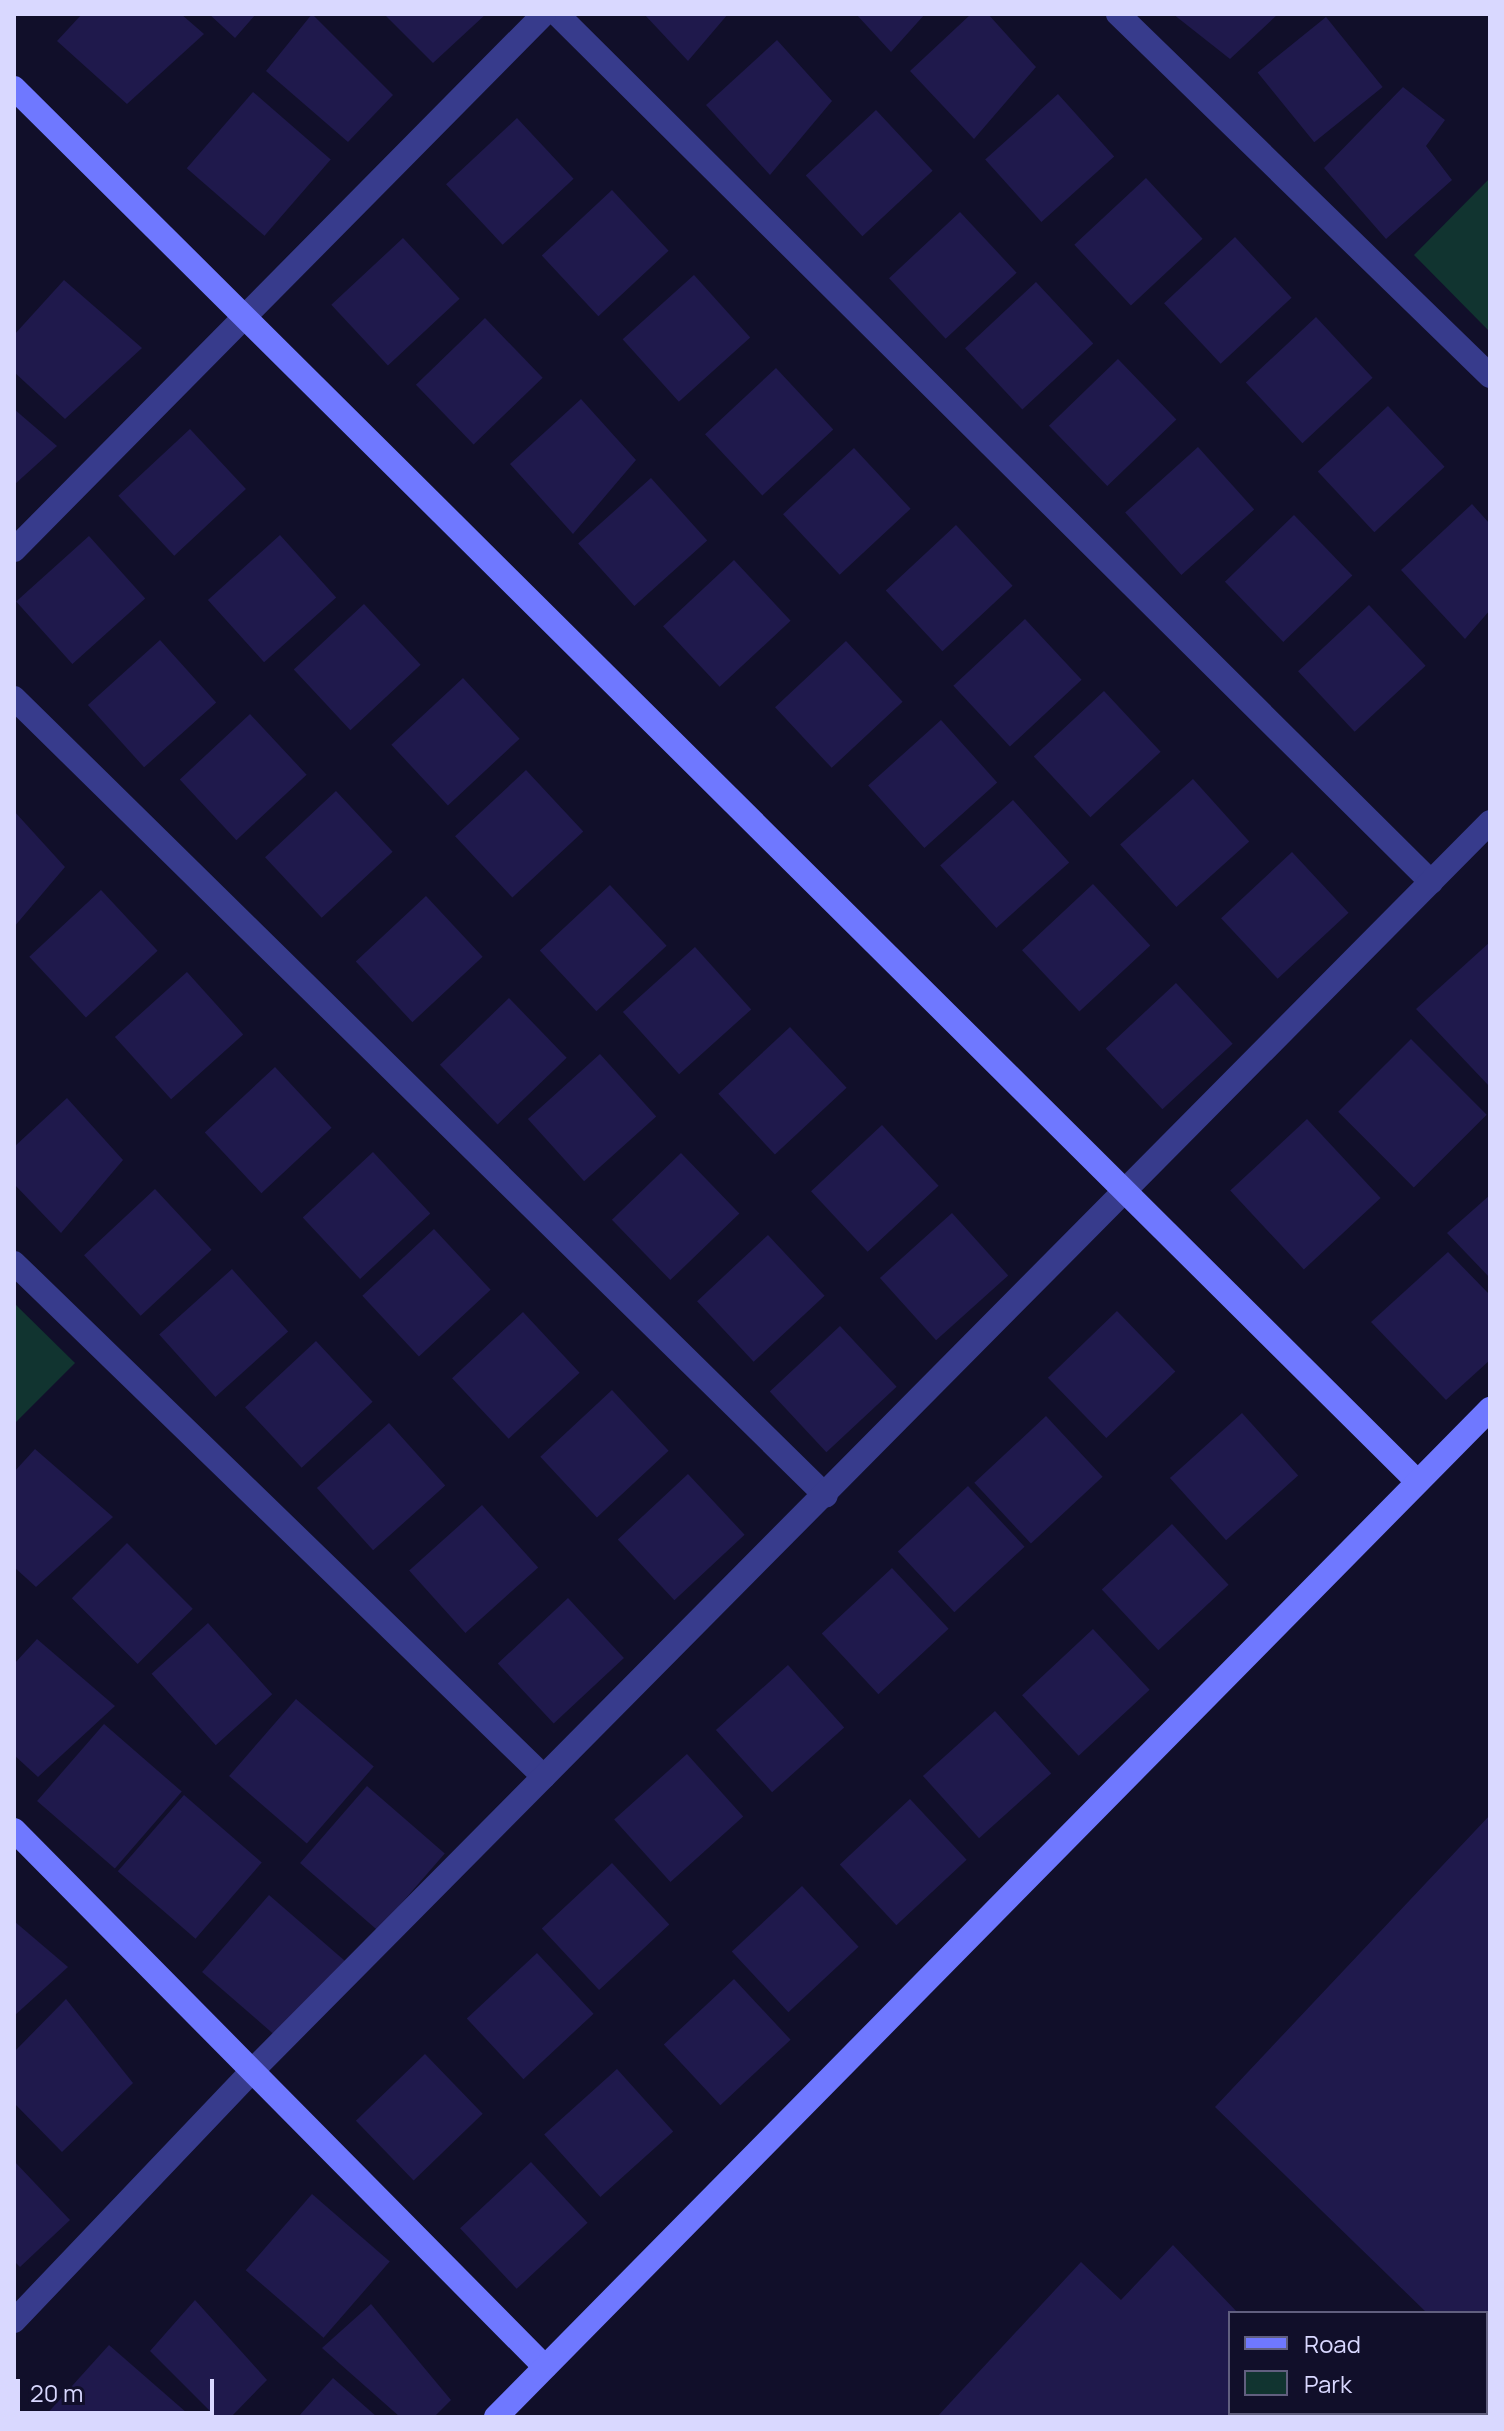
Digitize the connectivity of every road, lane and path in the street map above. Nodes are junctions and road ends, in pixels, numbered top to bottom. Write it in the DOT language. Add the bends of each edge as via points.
graph roads {
  1 [pos="544,14"];
  2 [pos="557,14"];
  3 [pos="1118,14"];
  4 [pos="14,88"];
  5 [pos="247,313"];
  6 [pos="1490,376"];
  7 [pos="14,550"];
  8 [pos="14,698"];
  9 [pos="1490,822"];
  10 [pos="1431,882"];
  11 [pos="1128,1188"];
  12 [pos="14,1263"];
  13 [pos="1490,1409"];
  14 [pos="1418,1482"];
  15 [pos="826,1496"];
  16 [pos="544,1777"];
  17 [pos="14,1830"];
  18 [pos="254,2069"];
  19 [pos="14,2321"];
  20 [pos="545,2367"];
  21 [pos="496,2417"];
  1 -- 5 [label="street"];
  2 -- 10 [label="street"];
  3 -- 6 [label="street"];
  4 -- 5 [label="street"];
  5 -- 7 [label="street"];
  5 -- 11 [label="street"];
  8 -- 15 [label="street"];
  9 -- 10 [label="street"];
  10 -- 11 [label="street"];
  11 -- 14 [label="street"];
  11 -- 15 [label="street"];
  12 -- 16 [label="street"];
  13 -- 14 [label="street"];
  14 -- 20 [label="street"];
  15 -- 16 [label="street"];
  16 -- 18 [label="street"];
  17 -- 18 [label="street"];
  18 -- 19 [label="street"];
  18 -- 20 [label="street"];
  20 -- 21 [label="street"];
}
